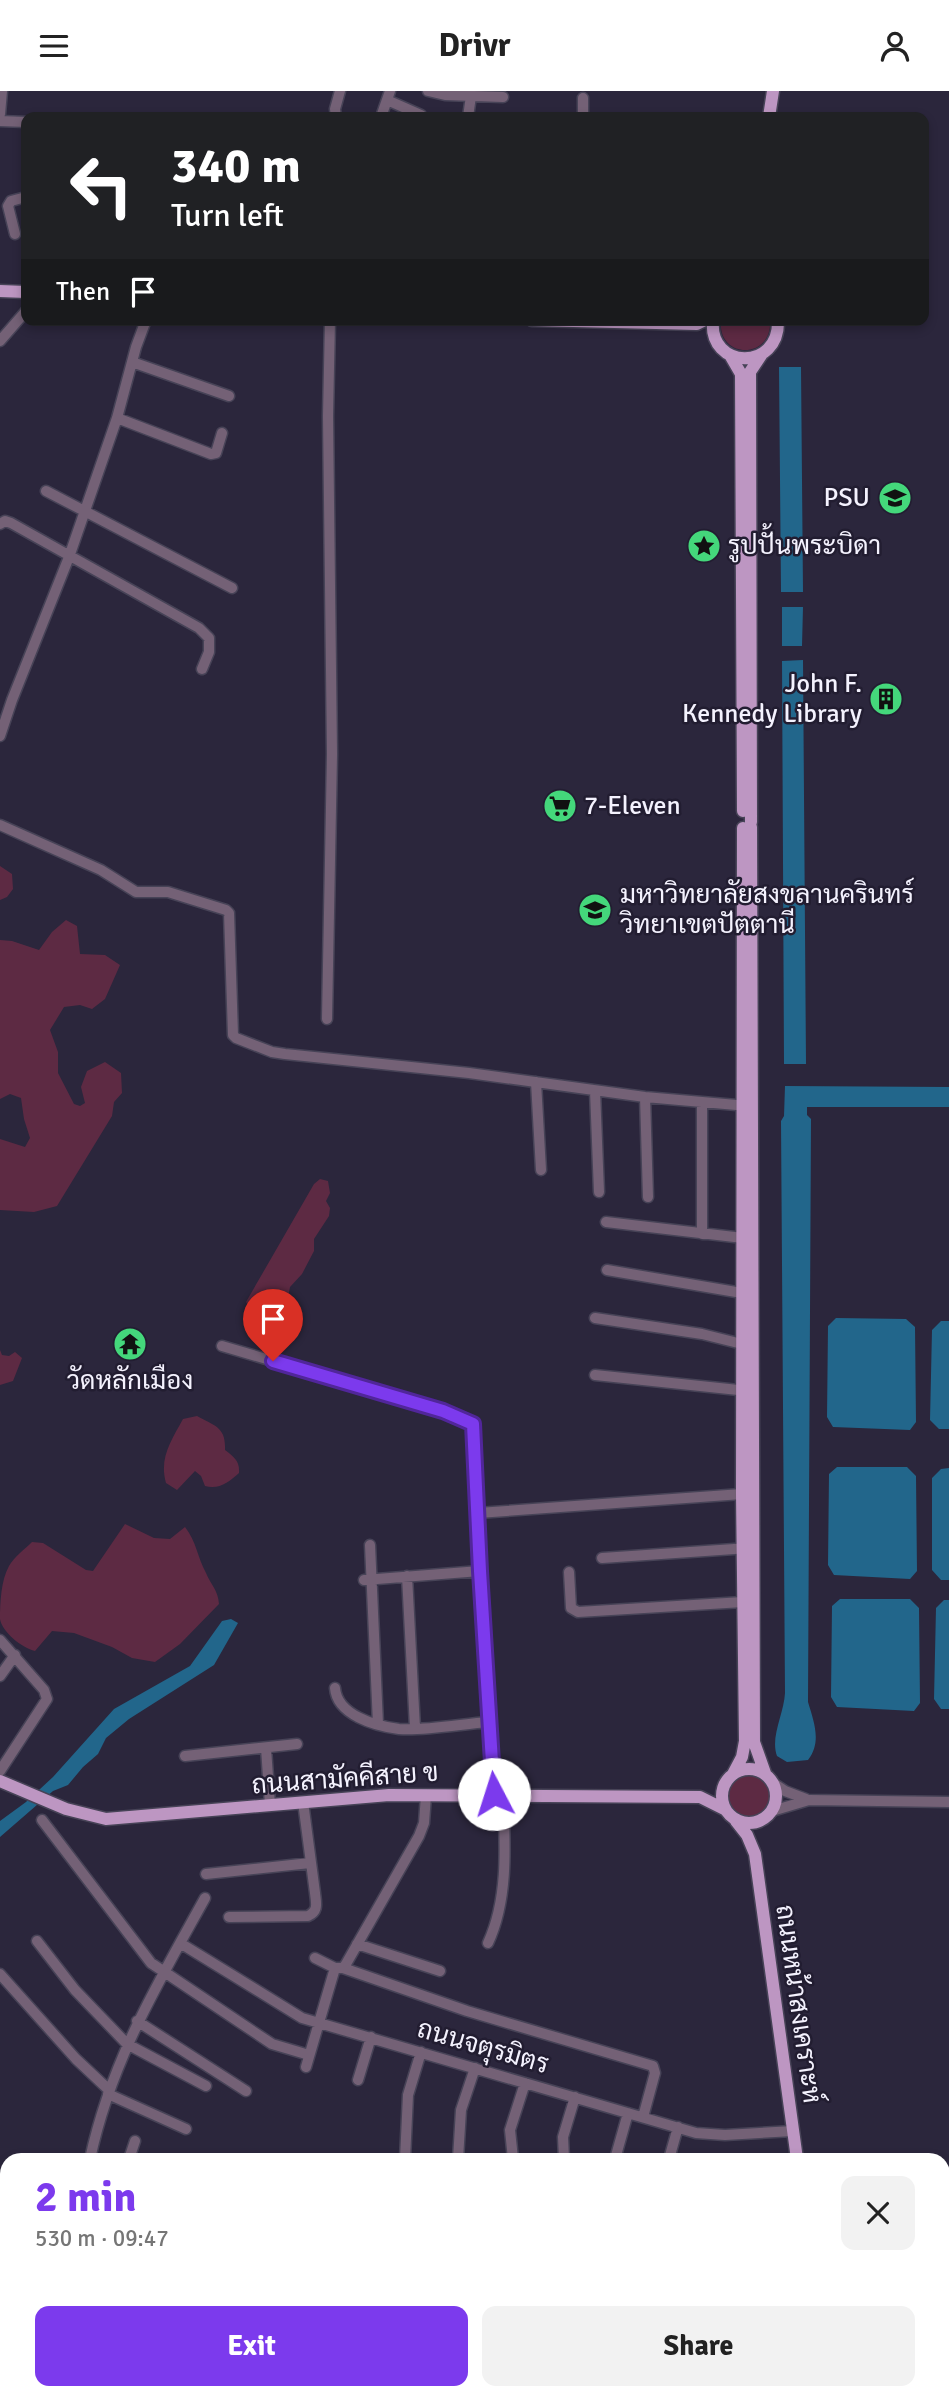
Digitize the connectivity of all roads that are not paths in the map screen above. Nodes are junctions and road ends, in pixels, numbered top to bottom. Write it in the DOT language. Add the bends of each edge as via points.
graph roads {
  1 [pos="2,91"];
  2 [pos="340,91"];
  3 [pos="428,91"];
  4 [pos="772,91"];
  5 [pos="388,96"];
  6 [pos="471,96"];
  7 [pos="503,97"];
  8 [pos="583,98"];
  9 [pos="0,111"];
  10 [pos="335,112"];
  11 [pos="416,112"];
  12 [pos="469,112"];
  13 [pos="583,112"];
  14 [pos="770,112"];
  15 [pos="0,121"];
  16 [pos="21,122"];
  17 [pos="21,198"];
  18 [pos="15,234"];
  19 [pos="0,291"];
  20 [pos="21,292"];
  21 [pos="21,317"];
  22 [pos="144,326"];
  23 [pos="330,326"];
  24 [pos="704,326"];
  25 [pos="714,326"];
  26 [pos="777,326"];
  27 [pos="715,339"];
  28 [pos="0,341"];
  29 [pos="762,354"];
  30 [pos="730,355"];
  31 [pos="132,362"];
  32 [pos="229,396"];
  33 [pos="117,418"];
  34 [pos="222,433"];
  35 [pos="46,491"];
  36 [pos="84,512"];
  37 [pos="0,524"];
  38 [pos="69,557"];
  39 [pos="232,588"];
  40 [pos="202,669"];
  41 [pos="0,736"];
  42 [pos="0,825"];
  43 [pos="747,825"];
  44 [pos="327,1019"];
  45 [pos="536,1082"];
  46 [pos="595,1091"];
  47 [pos="645,1097"];
  48 [pos="702,1102"];
  49 [pos="748,1106"];
  50 [pos="541,1170"];
  51 [pos="599,1192"];
  52 [pos="648,1197"];
  53 [pos="606,1222"];
  54 [pos="702,1234"];
  55 [pos="743,1238"];
  56 [pos="607,1269"];
  57 [pos="742,1293"];
  58 [pos="595,1318"];
  59 [pos="742,1344"];
  60 [pos="222,1346"];
  61 [pos="595,1375"];
  62 [pos="748,1391"];
  63 [pos="742,1494"];
  64 [pos="478,1513"];
  65 [pos="370,1545"];
  66 [pos="748,1548"];
  67 [pos="601,1558"];
  68 [pos="480,1571"];
  69 [pos="569,1573"];
  70 [pos="407,1576"];
  71 [pos="368,1579"];
  72 [pos="743,1602"];
  73 [pos="0,1640"];
  74 [pos="15,1655"];
  75 [pos="0,1676"];
  76 [pos="335,1688"];
  77 [pos="488,1722"];
  78 [pos="378,1724"];
  79 [pos="415,1728"];
  80 [pos="297,1744"];
  81 [pos="266,1748"];
  82 [pos="185,1756"];
  83 [pos="0,1771"];
  84 [pos="730,1777"];
  85 [pos="769,1778"];
  86 [pos="0,1781"];
  87 [pos="498,1794"];
  88 [pos="426,1795"];
  89 [pos="700,1797"];
  90 [pos="809,1800"];
  91 [pos="303,1802"];
  92 [pos="949,1802"];
  93 [pos="270,1805"];
  94 [pos="726,1810"];
  95 [pos="768,1815"];
  96 [pos="42,1820"];
  97 [pos="736,1821"];
  98 [pos="755,1854"];
  99 [pos="310,1863"];
  100 [pos="206,1874"];
  101 [pos="205,1898"];
  102 [pos="229,1917"];
  103 [pos="37,1941"];
  104 [pos="180,1943"];
  105 [pos="488,1943"];
  106 [pos="357,1944"];
  107 [pos="315,1958"];
  108 [pos="339,1968"];
  109 [pos="440,1971"];
  110 [pos="164,1972"];
  111 [pos="0,1974"];
  112 [pos="137,2021"];
  113 [pos="319,2022"];
  114 [pos="371,2037"];
  115 [pos="127,2044"];
  116 [pos="421,2052"];
  117 [pos="475,2068"];
  118 [pos="358,2080"];
  119 [pos="525,2083"];
  120 [pos="206,2086"];
  121 [pos="246,2091"];
  122 [pos="109,2092"];
  123 [pos="575,2097"];
  124 [pos="628,2113"];
  125 [pos="643,2117"];
  126 [pos="678,2127"];
  127 [pos="186,2129"];
  128 [pos="793,2131"];
  129 [pos="135,2141"];
  130 [pos="94,2153"];
  131 [pos="131,2153"];
  132 [pos="405,2153"];
  133 [pos="458,2153"];
  134 [pos="512,2153"];
  135 [pos="564,2153"];
  136 [pos="617,2153"];
  137 [pos="671,2153"];
  138 [pos="796,2153"];
  1 -- 9 [label="street"];
  2 -- 10 [label="street"];
  3 -- 6 [label="street"];
  4 -- 14 [label="main road"];
  5 -- 11 [label="street"];
  6 -- 7 [label="street"];
  6 -- 12 [label="street"];
  8 -- 13 [label="street"];
  15 -- 16 [label="street"];
  17 -- 18 [label="street" via="8,206"];
  19 -- 20 [label="main road"];
  21 -- 28 [label="street"];
  22 -- 31 [label="street"];
  23 -- 44 [label="street" via="332,754"];
  24 -- 27 [label="main road"];
  25 -- 27 [label="main road"];
  26 -- 29 [label="main road" via="775,339"];
  27 -- 30 [label="main road"];
  29 -- 30 [label="main road" via="751,358"];
  29 -- 43 [label="main road" via="751,372"];
  30 -- 43 [label="main road" via="741,374"];
  31 -- 32 [label="street"];
  31 -- 33 [label="street"];
  33 -- 34 [label="street" via="211,454 216,453"];
  33 -- 36 [label="street"];
  35 -- 36 [label="street"];
  36 -- 38 [label="street"];
  36 -- 39 [label="street"];
  37 -- 38 [label="street" via="11,523"];
  38 -- 40 [label="street" via="206,633 210,644"];
  38 -- 41 [label="street"];
  42 -- 45 [label="street" via="101,870 136,892 168,892 226,910 231,1029 236,1038 272,1052"];
  43 -- 49 [label="main road"];
  45 -- 46 [label="street"];
  45 -- 50 [label="street"];
  46 -- 47 [label="street"];
  46 -- 51 [label="street"];
  47 -- 48 [label="street"];
  47 -- 52 [label="street"];
  48 -- 49 [label="street"];
  48 -- 54 [label="street"];
  49 -- 55 [label="main road"];
  49 -- 62 [label="main road"];
  53 -- 54 [label="street"];
  54 -- 55 [label="street"];
  55 -- 57 [label="main road"];
  56 -- 57 [label="street"];
  57 -- 59 [label="main road"];
  58 -- 59 [label="street"];
  59 -- 62 [label="main road"];
  60 -- 64 [label="street" via="443,1411 473,1424"];
  61 -- 62 [label="street"];
  62 -- 63 [label="main road"];
  62 -- 66 [label="main road"];
  63 -- 64 [label="street"];
  63 -- 66 [label="main road"];
  64 -- 68 [label="street"];
  65 -- 71 [label="street"];
  66 -- 67 [label="street"];
  66 -- 72 [label="main road"];
  66 -- 85 [label="main road" via="754,1742"];
  68 -- 70 [label="street"];
  68 -- 77 [label="street"];
  69 -- 72 [label="street" via="571,1608 578,1612"];
  70 -- 71 [label="street"];
  70 -- 79 [label="street"];
  71 -- 78 [label="street"];
  72 -- 84 [label="main road" via="745,1741"];
  73 -- 74 [label="street"];
  74 -- 75 [label="street"];
  74 -- 83 [label="street" via="47,1699"];
  76 -- 78 [label="street" via="342,1707"];
  77 -- 79 [label="street"];
  77 -- 87 [label="street"];
  78 -- 79 [label="street"];
  80 -- 81 [label="street"];
  81 -- 82 [label="street"];
  81 -- 93 [label="street"];
  84 -- 85 [label="main road" via="749,1769"];
  84 -- 89 [label="main road"];
  84 -- 94 [label="main road" via="722,1794"];
  85 -- 90 [label="street" via="785,1791"];
  85 -- 95 [label="main road" via="776,1797"];
  86 -- 93 [label="main road, ถนนสามัคคีสาย ข" via="83,1815 106,1819"];
  87 -- 88 [label="main road, ถนนสามัคคีสาย ข"];
  87 -- 89 [label="main road, ถนนสามัคคีสาย ข"];
  87 -- 105 [label="street" via="505,1843 501,1890"];
  88 -- 91 [label="main road, ถนนสามัคคีสาย ข"];
  88 -- 106 [label="street" via="419,1836"];
  89 -- 94 [label="main road, ถนนสามัคคีสาย ข"];
  90 -- 92 [label="street"];
  90 -- 95 [label="street"];
  91 -- 93 [label="main road, ถนนสามัคคีสาย ข"];
  91 -- 99 [label="street"];
  94 -- 97 [label="main road"];
  95 -- 97 [label="main road" via="751,1824"];
  95 -- 98 [label="main road, ถนนหน้าสงเคราะห์"];
  96 -- 110 [label="street" via="144,1954"];
  97 -- 98 [label="main road, ถนนหน้าสงเคราะห์"];
  98 -- 128 [label="main road, ถนนหน้าสงเคราะห์"];
  99 -- 100 [label="street"];
  99 -- 102 [label="street" via="316,1908 312,1914"];
  101 -- 104 [label="street"];
  103 -- 115 [label="street" via="75,1990"];
  104 -- 110 [label="street"];
  104 -- 113 [label="street, ถนนจตุรมิตร" via="294,2014"];
  106 -- 108 [label="street"];
  106 -- 109 [label="street"];
  107 -- 108 [label="street"];
  108 -- 113 [label="street"];
  108 -- 125 [label="street" via="653,2066"];
  110 -- 112 [label="street"];
  110 -- 113 [label="street" via="272,2044 308,2061"];
  111 -- 122 [label="street"];
  112 -- 115 [label="street"];
  112 -- 121 [label="street"];
  113 -- 114 [label="street, ถนนจตุรมิตร"];
  114 -- 116 [label="street, ถนนจตุรมิตร"];
  114 -- 118 [label="street"];
  115 -- 120 [label="street"];
  115 -- 122 [label="street"];
  116 -- 117 [label="street, ถนนจตุรมิตร"];
  116 -- 132 [label="street" via="408,2095"];
  117 -- 119 [label="street, ถนนจตุรมิตร"];
  117 -- 133 [label="street" via="461,2110"];
  119 -- 123 [label="street, ถนนจตุรมิตร"];
  119 -- 134 [label="street" via="510,2130"];
  122 -- 127 [label="street"];
  122 -- 130 [label="street"];
  123 -- 124 [label="street, ถนนจตุรมิตร"];
  123 -- 135 [label="street" via="563,2137"];
  124 -- 125 [label="street, ถนนจตุรมิตร"];
  124 -- 136 [label="street"];
  125 -- 126 [label="street, ถนนจตุรมิตร"];
  126 -- 128 [label="street, ถนนจตุรมิตร" via="709,2135"];
  126 -- 137 [label="street"];
  128 -- 138 [label="main road, ถนนหน้าสงเคราะห์"];
  129 -- 131 [label="street"];
}
